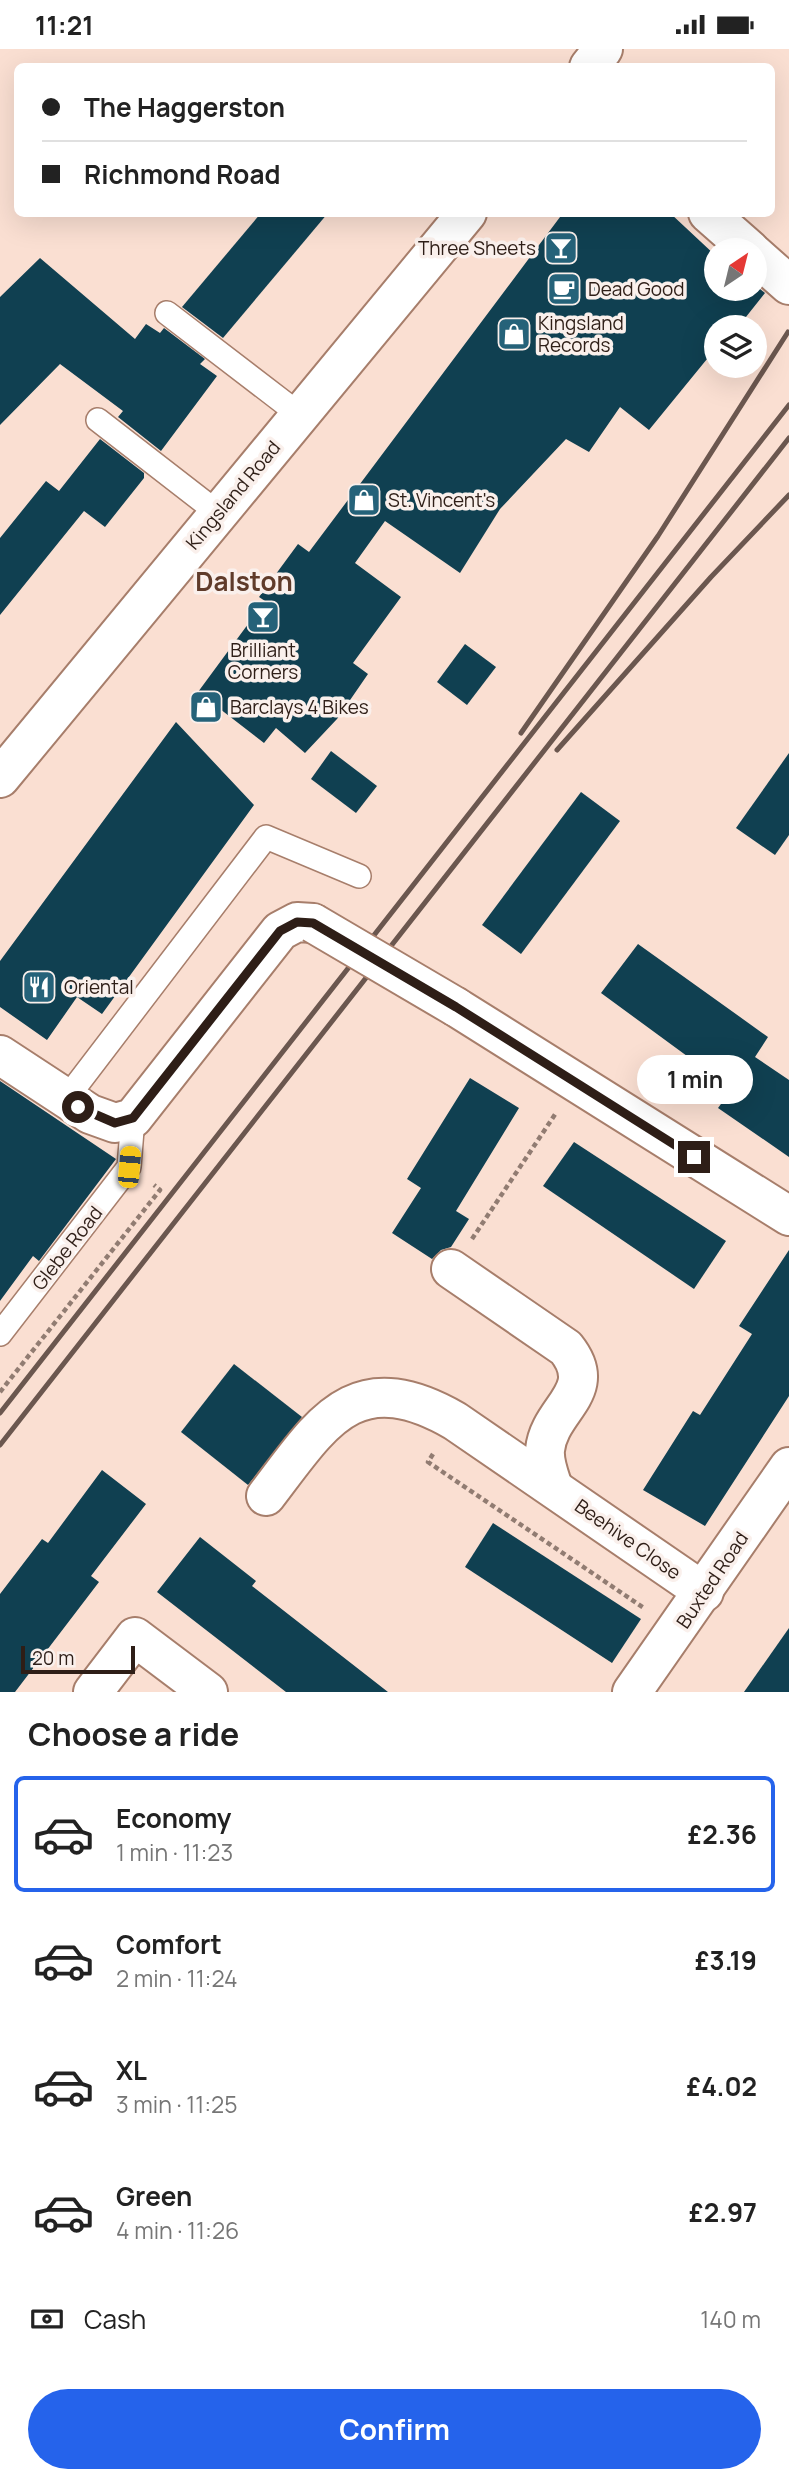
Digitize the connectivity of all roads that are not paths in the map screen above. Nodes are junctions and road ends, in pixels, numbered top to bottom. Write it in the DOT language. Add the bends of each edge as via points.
graph roads {
  1 [pos="603,49"];
  2 [pos="592,63"];
  3 [pos="464,217"];
  4 [pos="713,217"];
  5 [pos="736,238"];
  6 [pos="767,266"];
  7 [pos="789,285"];
  8 [pos="167,313"];
  9 [pos="300,415"];
  10 [pos="98,420"];
  11 [pos="218,513"];
  12 [pos="0,778"];
  13 [pos="359,876"];
  14 [pos="0,1055"];
  15 [pos="66,1099"];
  16 [pos="133,1118"];
  17 [pos="789,1216"];
  18 [pos="452,1269"];
  19 [pos="0,1334"];
  20 [pos="789,1467"];
  21 [pos="553,1487"];
  22 [pos="266,1496"];
  23 [pos="704,1592"];
  24 [pos="93,1692"];
  25 [pos="208,1692"];
  26 [pos="632,1692"];
  1 -- 2 [label="main road"];
  3 -- 9 [label="main road, Kingsland Road"];
  4 -- 5 [label="main road"];
  6 -- 7 [label="main road"];
  8 -- 9 [label="lane"];
  9 -- 11 [label="main road, Kingsland Road"];
  10 -- 11 [label="lane"];
  11 -- 12 [label="main road, Kingsland Road"];
  13 -- 15 [label="lane" via="266,837"];
  14 -- 15 [label="main road"];
  15 -- 16 [label="main road" via="115,1123"];
  16 -- 17 [label="main road, bridge" via="280,931 297,922 313,923"];
  16 -- 19 [label="lane, Glebe Road" via="129,1167"];
  18 -- 21 [label="main road" via="566,1348 578,1364 579,1380 545,1449"];
  20 -- 23 [label="main road, Buxted Road"];
  21 -- 22 [label="main road, Beehive Close" via="455,1421 415,1402 372,1398 336,1412"];
  21 -- 23 [label="main road, Beehive Close"];
  23 -- 26 [label="main road, Buxted Road"];
  24 -- 25 [label="main road" via="135,1637"];
}
